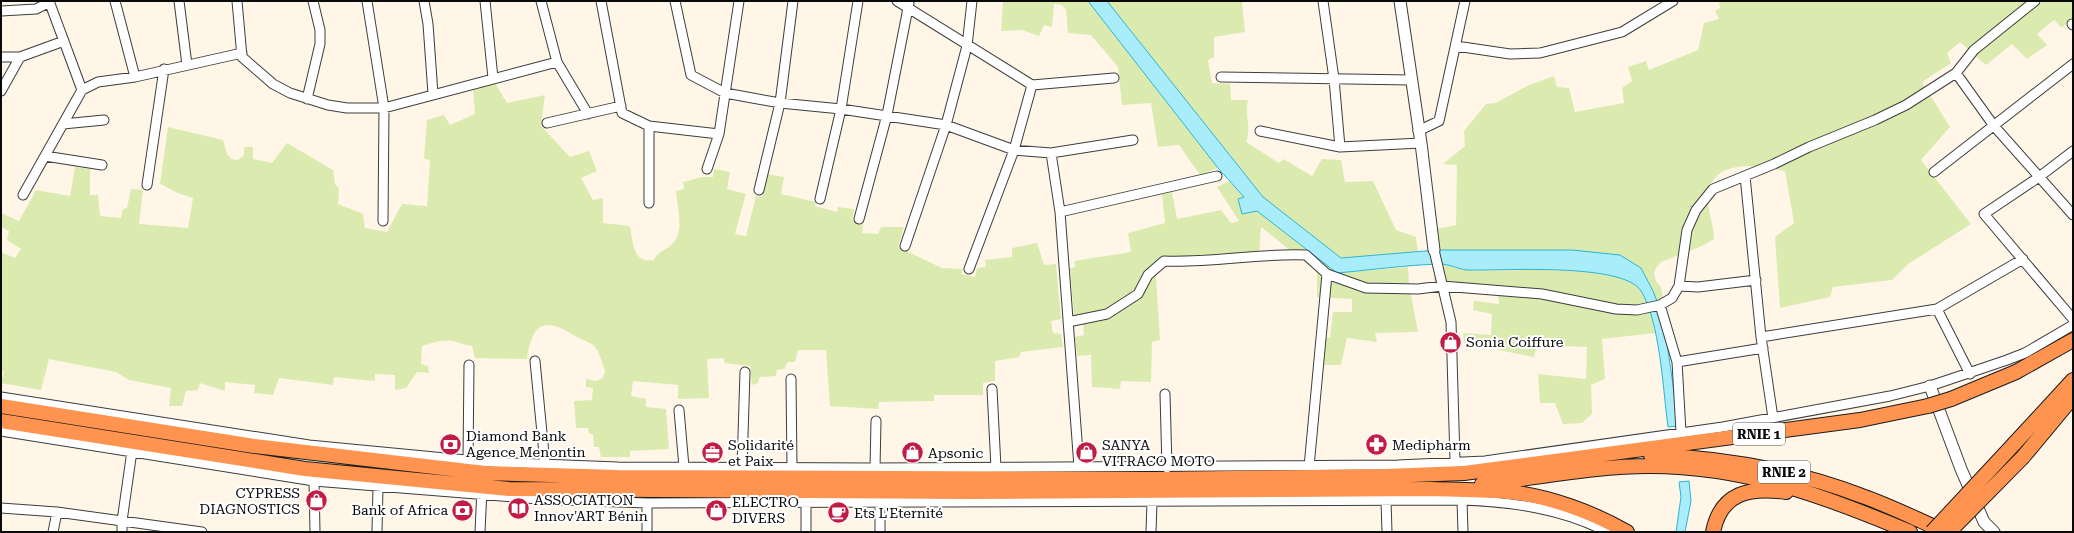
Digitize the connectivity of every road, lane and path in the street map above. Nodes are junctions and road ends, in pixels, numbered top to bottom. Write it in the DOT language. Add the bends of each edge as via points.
graph roads {
  1 [pos="116,1"];
  2 [pos="179,1"];
  3 [pos="236,1"];
  4 [pos="313,1"];
  5 [pos="367,1"];
  6 [pos="424,1"];
  7 [pos="485,1"];
  8 [pos="541,1"];
  9 [pos="601,1"];
  10 [pos="675,1"];
  11 [pos="739,1"];
  12 [pos="793,1"];
  13 [pos="858,1"];
  14 [pos="897,1"];
  15 [pos="972,1"];
  16 [pos="1324,1"];
  17 [pos="1400,1"];
  18 [pos="1464,1"];
  19 [pos="1673,1"];
  20 [pos="2034,1"];
  21 [pos="50,2"];
  22 [pos="909,4"];
  23 [pos="1,10"];
  24 [pos="64,41"];
  25 [pos="967,46"];
  26 [pos="1456,46"];
  27 [pos="242,53"];
  28 [pos="1,57"];
  29 [pos="20,57"];
  30 [pos="557,62"];
  31 [pos="2073,64"];
  32 [pos="187,65"];
  33 [pos="164,69"];
  34 [pos="1956,73"];
  35 [pos="135,77"];
  36 [pos="1221,77"];
  37 [pos="493,78"];
  38 [pos="1114,78"];
  39 [pos="1334,79"];
  40 [pos="1411,80"];
  41 [pos="1032,85"];
  42 [pos="82,90"];
  43 [pos="1,91"];
  44 [pos="725,93"];
  45 [pos="433,94"];
  46 [pos="307,99"];
  47 [pos="780,103"];
  48 [pos="621,106"];
  49 [pos="384,108"];
  50 [pos="840,109"];
  51 [pos="588,114"];
  52 [pos="887,115"];
  53 [pos="104,120"];
  54 [pos="547,123"];
  55 [pos="62,124"];
  56 [pos="946,125"];
  57 [pos="650,126"];
  58 [pos="1994,126"];
  59 [pos="1260,131"];
  60 [pos="1418,131"];
  61 [pos="719,134"];
  62 [pos="1133,140"];
  63 [pos="1421,143"];
  64 [pos="1340,147"];
  65 [pos="1014,150"];
  66 [pos="2073,151"];
  67 [pos="1051,153"];
  68 [pos="45,156"];
  69 [pos="102,165"];
  70 [pos="707,169"];
  71 [pos="1934,172"];
  72 [pos="1217,176"];
  73 [pos="1745,176"];
  74 [pos="2040,177"];
  75 [pos="147,185"];
  76 [pos="759,190"];
  77 [pos="23,195"];
  78 [pos="820,199"];
  79 [pos="649,203"];
  80 [pos="1060,212"];
  81 [pos="2073,215"];
  82 [pos="859,219"];
  83 [pos="383,221"];
  84 [pos="905,246"];
  85 [pos="1434,250"];
  86 [pos="2023,259"];
  87 [pos="969,269"];
  88 [pos="1327,274"];
  89 [pos="1756,280"];
  90 [pos="1442,286"];
  91 [pos="1679,286"];
  92 [pos="1660,305"];
  93 [pos="1937,309"];
  94 [pos="2073,319"];
  95 [pos="1068,322"];
  96 [pos="2073,325"];
  97 [pos="1762,337"];
  98 [pos="2073,340"];
  99 [pos="1763,348"];
  100 [pos="535,361"];
  101 [pos="1677,362"];
  102 [pos="469,365"];
  103 [pos="745,372"];
  104 [pos="1970,374"];
  105 [pos="791,379"];
  106 [pos="2073,380"];
  107 [pos="1930,386"];
  108 [pos="992,389"];
  109 [pos="1165,394"];
  110 [pos="1,397"];
  111 [pos="2073,397"];
  112 [pos="1,406"];
  113 [pos="679,410"];
  114 [pos="1773,418"];
  115 [pos="876,421"];
  116 [pos="1,429"];
  117 [pos="1681,432"];
  118 [pos="132,451"];
  119 [pos="1613,454"];
  120 [pos="468,460"];
  121 [pos="1455,461"];
  122 [pos="545,464"];
  123 [pos="684,467"];
  124 [pos="742,467"];
  125 [pos="1079,467"];
  126 [pos="1309,467"];
  127 [pos="792,468"];
  128 [pos="875,468"];
  129 [pos="996,468"];
  130 [pos="1167,468"];
  131 [pos="484,479"];
  132 [pos="314,481"];
  133 [pos="378,486"];
  134 [pos="1432,489"];
  135 [pos="1820,496"];
  136 [pos="1386,500"];
  137 [pos="1405,500"];
  138 [pos="1462,500"];
  139 [pos="880,501"];
  140 [pos="806,502"];
  141 [pos="1152,502"];
  142 [pos="648,503"];
  143 [pos="1,508"];
  144 [pos="57,512"];
  145 [pos="122,520"];
  146 [pos="1714,527"];
  147 [pos="53,532"];
  148 [pos="122,532"];
  149 [pos="202,532"];
  150 [pos="315,532"];
  151 [pos="377,532"];
  152 [pos="480,532"];
  153 [pos="647,532"];
  154 [pos="806,532"];
  155 [pos="880,532"];
  156 [pos="1151,532"];
  157 [pos="1387,532"];
  158 [pos="1463,532"];
  159 [pos="1606,532"];
  160 [pos="1627,532"];
  161 [pos="1910,532"];
  162 [pos="1932,532"];
  163 [pos="1948,532"];
  164 [pos="1994,532"];
  1 -- 35 [label="street"];
  2 -- 32 [label="street"];
  3 -- 27 [label="street"];
  4 -- 46 [label="street" via="320,30 320,44"];
  5 -- 49 [label="street"];
  6 -- 45 [label="street"];
  7 -- 37 [label="street"];
  8 -- 30 [label="street"];
  9 -- 48 [label="street"];
  10 -- 44 [label="street" via="691,76"];
  11 -- 44 [label="street"];
  12 -- 47 [label="street"];
  13 -- 50 [label="street"];
  14 -- 22 [label="street"];
  15 -- 25 [label="street"];
  16 -- 39 [label="street"];
  17 -- 40 [label="street"];
  18 -- 26 [label="street"];
  19 -- 26 [label="street" via="1622,32 1540,53 1510,54"];
  20 -- 34 [label="street" via="1974,50"];
  21 -- 23 [label="street" via="36,9"];
  21 -- 24 [label="street"];
  22 -- 25 [label="street"];
  22 -- 52 [label="street"];
  24 -- 29 [label="street"];
  24 -- 42 [label="street"];
  25 -- 41 [label="street"];
  25 -- 56 [label="street"];
  26 -- 60 [label="street" via="1439,121"];
  27 -- 32 [label="street"];
  27 -- 46 [label="street" via="246,62 273,84"];
  28 -- 29 [label="street"];
  29 -- 43 [label="street"];
  30 -- 37 [label="street"];
  30 -- 51 [label="street"];
  31 -- 58 [label="street"];
  32 -- 33 [label="street"];
  33 -- 35 [label="street"];
  33 -- 75 [label="street"];
  34 -- 58 [label="street"];
  34 -- 73 [label="street" via="1906,105"];
  35 -- 42 [label="street" via="98,82"];
  36 -- 39 [label="street"];
  37 -- 45 [label="street"];
  38 -- 41 [label="street"];
  39 -- 40 [label="street"];
  39 -- 64 [label="street"];
  40 -- 60 [label="street"];
  41 -- 65 [label="street"];
  42 -- 55 [label="street"];
  44 -- 47 [label="street"];
  44 -- 61 [label="street"];
  45 -- 49 [label="street"];
  46 -- 49 [label="street" via="347,108"];
  47 -- 50 [label="street"];
  47 -- 76 [label="street"];
  48 -- 51 [label="street"];
  48 -- 57 [label="street" via="622,113"];
  49 -- 83 [label="street"];
  50 -- 52 [label="street"];
  50 -- 78 [label="street"];
  51 -- 54 [label="street"];
  52 -- 56 [label="street"];
  52 -- 82 [label="street"];
  53 -- 55 [label="street"];
  55 -- 68 [label="street"];
  56 -- 65 [label="street"];
  56 -- 84 [label="street"];
  57 -- 61 [label="street"];
  57 -- 79 [label="street"];
  58 -- 71 [label="street"];
  58 -- 74 [label="street"];
  59 -- 64 [label="street"];
  60 -- 63 [label="street"];
  61 -- 70 [label="street"];
  62 -- 67 [label="street"];
  63 -- 64 [label="street"];
  63 -- 85 [label="street"];
  65 -- 67 [label="street"];
  65 -- 87 [label="street"];
  66 -- 74 [label="street"];
  67 -- 80 [label="street"];
  68 -- 69 [label="street"];
  68 -- 77 [label="street"];
  72 -- 80 [label="street"];
  73 -- 89 [label="street"];
  73 -- 91 [label="street" via="1713,189 1696,210 1687,230"];
  74 -- 81 [label="street"];
  74 -- 86 [label="street" via="1984,214"];
  80 -- 95 [label="street"];
  85 -- 90 [label="street"];
  86 -- 93 [label="street"];
  86 -- 94 [label="street"];
  88 -- 90 [label="street" via="1366,288 1418,289"];
  88 -- 95 [label="street" via="1306,255 1282,254 1192,262 1164,260 1148,275 1138,294 1107,314"];
  88 -- 126 [label="street"];
  89 -- 91 [label="street" via="1698,287"];
  89 -- 97 [label="street"];
  90 -- 92 [label="street" via="1542,294 1616,309 1637,310"];
  90 -- 121 [label="street" via="1451,322"];
  91 -- 92 [label="street" via="1672,298"];
  92 -- 101 [label="street"];
  93 -- 97 [label="street"];
  93 -- 104 [label="street"];
  95 -- 125 [label="street"];
  96 -- 104 [label="street" via="2025,353"];
  97 -- 99 [label="street"];
  98 -- 119 [label="highway, RNIE 1, bridge" via="2016,372 1928,406 1860,420"];
  99 -- 101 [label="street"];
  99 -- 114 [label="street"];
  100 -- 122 [label="street"];
  101 -- 117 [label="street"];
  102 -- 120 [label="street"];
  103 -- 124 [label="street"];
  104 -- 107 [label="street"];
  105 -- 127 [label="street"];
  106 -- 162 [label="highway, bridge"];
  107 -- 114 [label="street"];
  107 -- 164 [label="street" via="1960,469 1984,522"];
  108 -- 129 [label="street"];
  109 -- 130 [label="street"];
  110 -- 120 [label="street" via="310,445"];
  111 -- 163 [label="highway, bridge" via="2023,457"];
  112 -- 131 [label="highway, RNIE 1"];
  113 -- 123 [label="street"];
  114 -- 117 [label="street"];
  115 -- 128 [label="street"];
  116 -- 118 [label="street"];
  116 -- 131 [label="highway, RNIE 1" via="305,469"];
  117 -- 121 [label="street" via="1485,461"];
  118 -- 132 [label="street"];
  118 -- 145 [label="street"];
  119 -- 131 [label="highway, RNIE 1" via="1464,472 1385,476"];
  119 -- 163 [label="highway, RNIE 2 / RNIE 2" via="1676,456 1753,466 1791,474 1862,496"];
  120 -- 131 [label="street"];
  121 -- 126 [label="street"];
  122 -- 123 [label="street"];
  122 -- 131 [label="street"];
  123 -- 124 [label="street"];
  124 -- 127 [label="street"];
  125 -- 129 [label="street"];
  125 -- 130 [label="street"];
  126 -- 130 [label="street"];
  127 -- 128 [label="street"];
  128 -- 129 [label="street"];
  131 -- 133 [label="street"];
  131 -- 134 [label="highway, RNIE 1" via="617,490 992,492"];
  131 -- 142 [label="street" via="538,499"];
  131 -- 152 [label="street"];
  132 -- 133 [label="street"];
  132 -- 150 [label="street"];
  133 -- 151 [label="street"];
  134 -- 135 [label="highway, RNIE 2 / RNIE 2" via="1587,470 1651,466 1700,469 1754,477"];
  134 -- 137 [label="highway"];
  134 -- 160 [label="highway, RNIE 1" via="1488,491 1528,496 1567,506"];
  135 -- 146 [label="highway" via="1778,491 1744,493 1732,498 1724,506"];
  135 -- 161 [label="highway, RNIE 2 / RNIE 2"];
  136 -- 137 [label="street"];
  136 -- 141 [label="street"];
  136 -- 157 [label="street"];
  137 -- 138 [label="street"];
  138 -- 158 [label="street"];
  138 -- 159 [label="street" via="1532,506 1570,517"];
  139 -- 140 [label="street"];
  139 -- 141 [label="street"];
  139 -- 155 [label="street"];
  140 -- 142 [label="street"];
  140 -- 154 [label="street"];
  141 -- 156 [label="street"];
  142 -- 153 [label="street"];
  143 -- 144 [label="street"];
  144 -- 145 [label="street"];
  144 -- 147 [label="street"];
  145 -- 148 [label="street"];
  145 -- 149 [label="street"];
}
